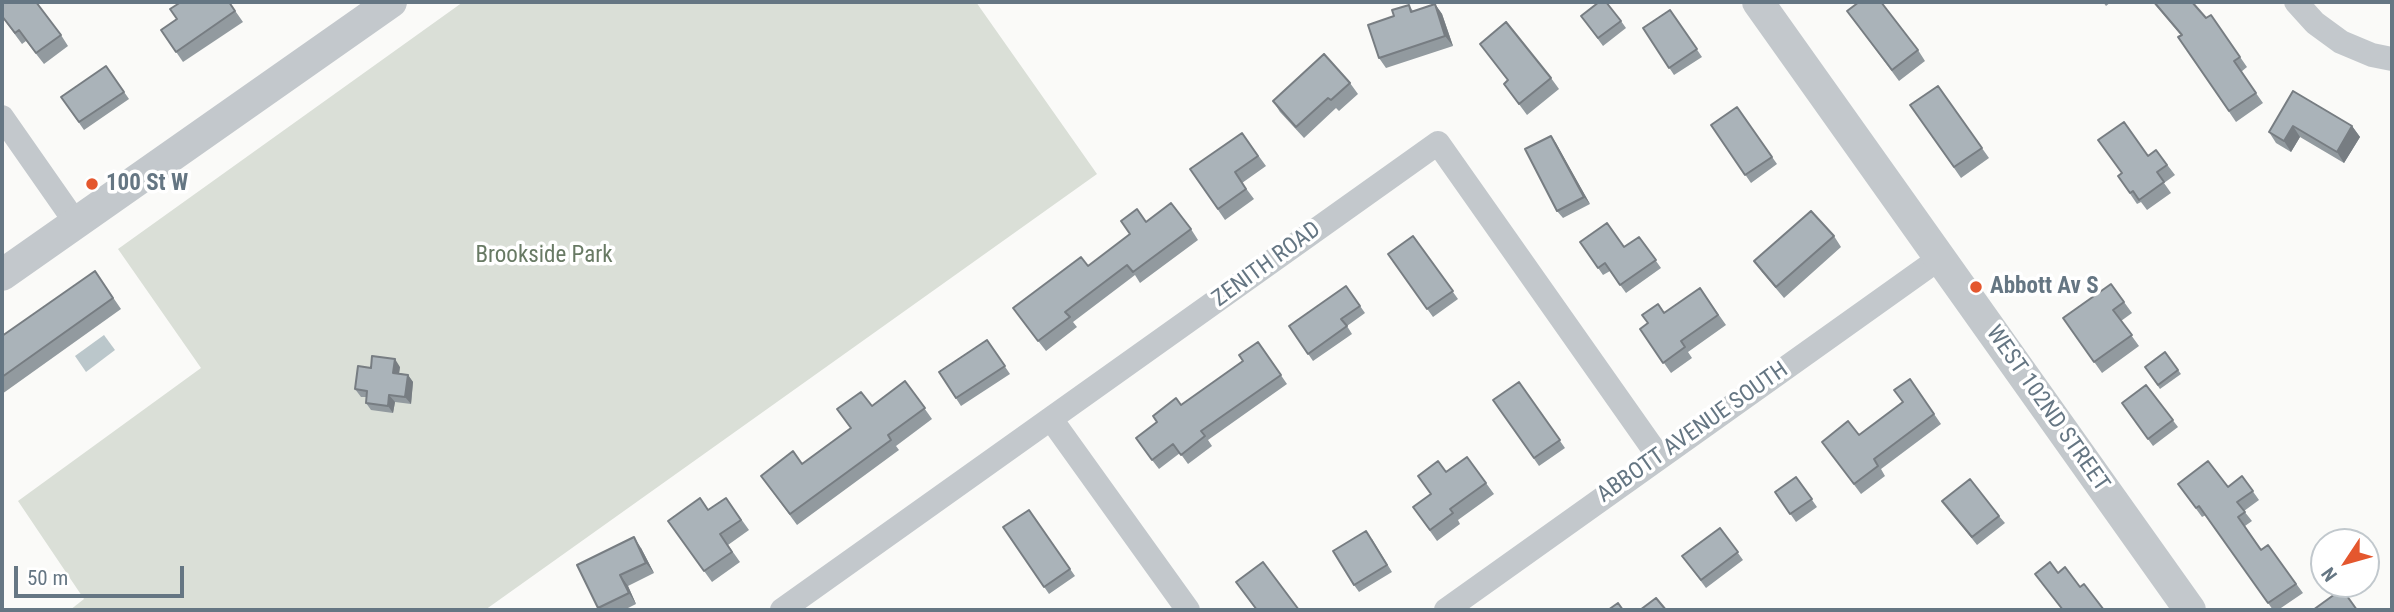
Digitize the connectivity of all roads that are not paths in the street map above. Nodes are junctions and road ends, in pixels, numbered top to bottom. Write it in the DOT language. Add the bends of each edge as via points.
graph roads {
  1 [pos="391,2"];
  2 [pos="1758,2"];
  3 [pos="2296,2"];
  4 [pos="2392,59"];
  5 [pos="2,117"];
  6 [pos="76,223"];
  7 [pos="1940,258"];
  8 [pos="2,275"];
  9 [pos="1051,419"];
  10 [pos="1659,457"];
  11 [pos="782,610"];
  12 [pos="1188,610"];
  13 [pos="1446,610"];
  14 [pos="2190,610"];
  1 -- 6 [label="street"];
  2 -- 7 [label="street, WEST 102ND STREET"];
  3 -- 4 [label="street" via="2341,42"];
  5 -- 6 [label="street"];
  6 -- 8 [label="street"];
  7 -- 10 [label="street, ABBOTT AVENUE SOUTH"];
  7 -- 14 [label="street, WEST 102ND STREET"];
  9 -- 10 [label="street, ZENITH ROAD" via="1438,143"];
  9 -- 11 [label="street, ZENITH ROAD"];
  9 -- 12 [label="street"];
  10 -- 13 [label="street, ABBOTT AVENUE SOUTH"];
}
